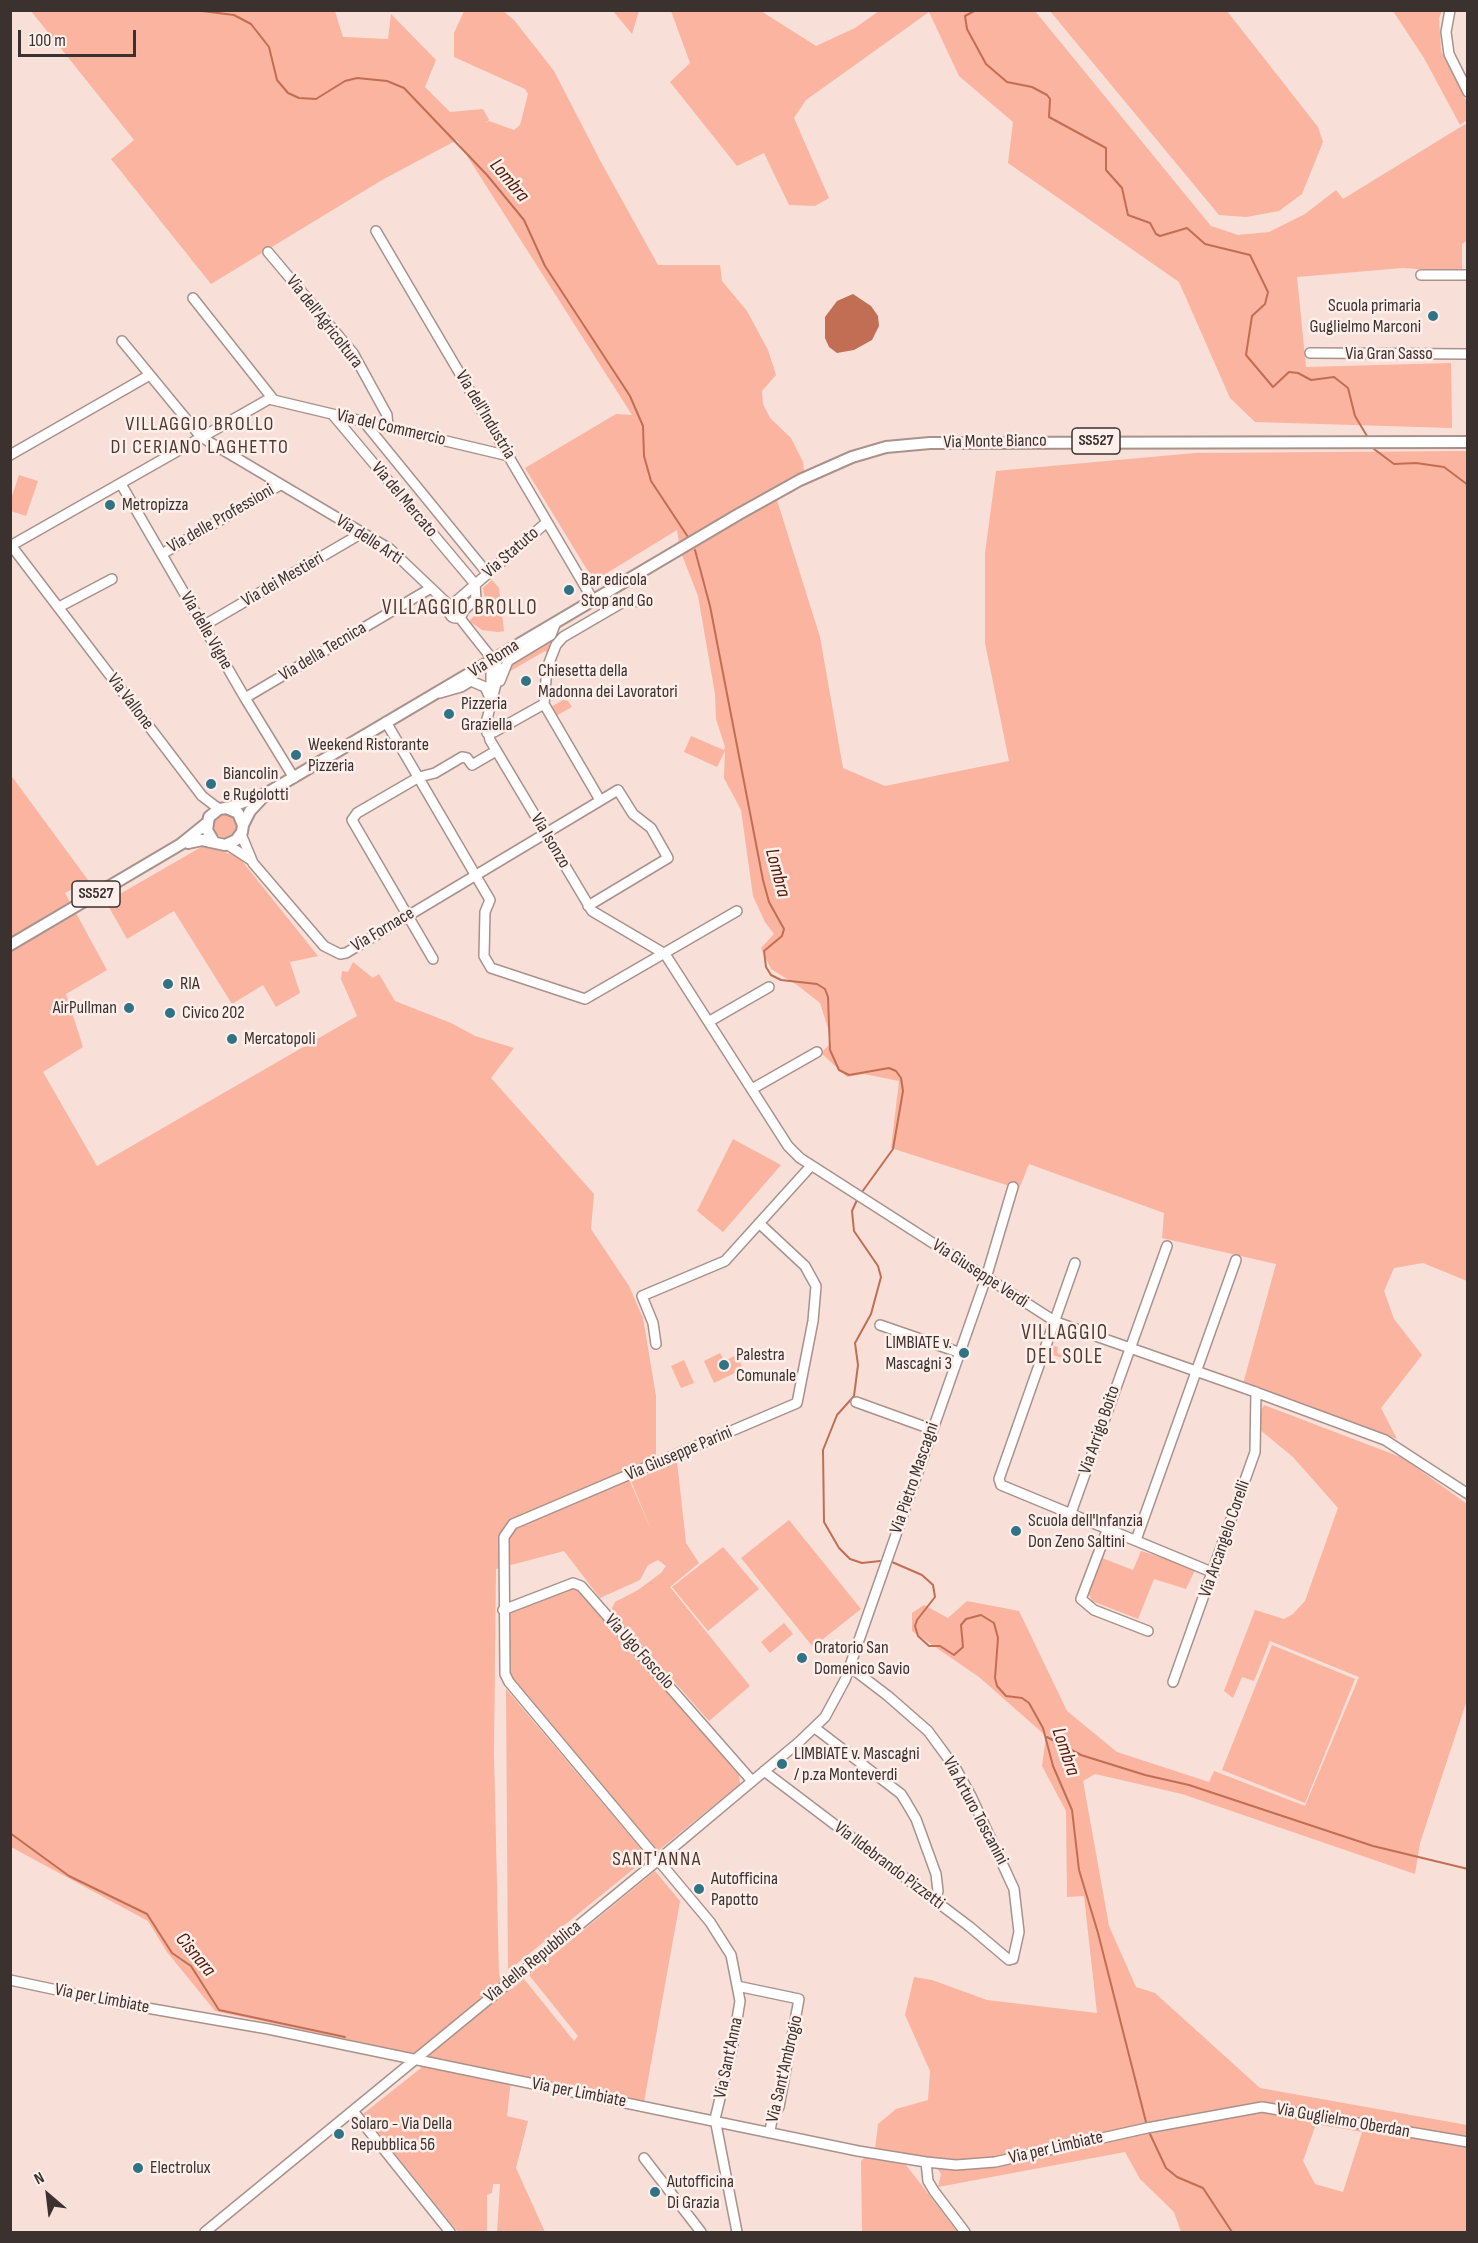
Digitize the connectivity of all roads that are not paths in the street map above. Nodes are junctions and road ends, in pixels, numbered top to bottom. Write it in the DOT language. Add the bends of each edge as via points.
graph roads {
  1 [pos="1450,10"];
  2 [pos="1467,92"];
  3 [pos="376,231"];
  4 [pos="268,252"];
  5 [pos="1421,275"];
  6 [pos="1467,275"];
  7 [pos="193,298"];
  8 [pos="122,342"];
  9 [pos="1310,353"];
  10 [pos="1467,354"];
  11 [pos="148,376"];
  12 [pos="273,399"];
  13 [pos="333,415"];
  14 [pos="364,422"];
  15 [pos="388,428"];
  16 [pos="201,437"];
  17 [pos="1467,442"];
  18 [pos="10,455"];
  19 [pos="509,456"];
  20 [pos="121,484"];
  21 [pos="280,485"];
  22 [pos="547,522"];
  23 [pos="362,534"];
  24 [pos="690,543"];
  25 [pos="11,544"];
  26 [pos="162,554"];
  27 [pos="488,574"];
  28 [pos="112,579"];
  29 [pos="476,584"];
  30 [pos="432,588"];
  31 [pos="593,600"];
  32 [pos="641,601"];
  33 [pos="452,605"];
  34 [pos="59,607"];
  35 [pos="461,614"];
  36 [pos="556,622"];
  37 [pos="203,626"];
  38 [pos="491,660"];
  39 [pos="435,694"];
  40 [pos="492,694"];
  41 [pos="245,698"];
  42 [pos="544,704"];
  43 [pos="386,722"];
  44 [pos="487,733"];
  45 [pos="496,751"];
  46 [pos="294,777"];
  47 [pos="419,777"];
  48 [pos="267,793"];
  49 [pos="202,796"];
  50 [pos="600,800"];
  51 [pos="223,809"];
  52 [pos="208,820"];
  53 [pos="242,830"];
  54 [pos="546,833"];
  55 [pos="214,842"];
  56 [pos="181,844"];
  57 [pos="228,845"];
  58 [pos="251,860"];
  59 [pos="477,874"];
  60 [pos="588,906"];
  61 [pos="737,911"];
  62 [pos="407,916"];
  63 [pos="10,945"];
  64 [pos="662,952"];
  65 [pos="433,959"];
  66 [pos="770,987"];
  67 [pos="710,1021"];
  68 [pos="817,1052"];
  69 [pos="752,1089"];
  70 [pos="810,1167"];
  71 [pos="1013,1187"];
  72 [pos="759,1222"];
  73 [pos="1167,1246"];
  74 [pos="1236,1260"];
  75 [pos="1076,1263"];
  76 [pos="986,1278"];
  77 [pos="1056,1322"];
  78 [pos="880,1325"];
  79 [pos="657,1344"];
  80 [pos="1129,1348"];
  81 [pos="958,1352"];
  82 [pos="1196,1372"];
  83 [pos="1256,1392"];
  84 [pos="856,1402"];
  85 [pos="931,1429"];
  86 [pos="1467,1494"];
  87 [pos="1071,1513"];
  88 [pos="1108,1528"];
  89 [pos="1136,1540"];
  90 [pos="1214,1573"];
  91 [pos="503,1610"];
  92 [pos="1148,1631"];
  93 [pos="850,1667"];
  94 [pos="505,1674"];
  95 [pos="845,1680"];
  96 [pos="1173,1682"];
  97 [pos="815,1728"];
  98 [pos="764,1771"];
  99 [pos="752,1781"];
  100 [pos="657,1861"];
  101 [pos="934,1901"];
  102 [pos="1013,1959"];
  103 [pos="10,1980"];
  104 [pos="737,1986"];
  105 [pos="415,2060"];
  106 [pos="353,2111"];
  107 [pos="715,2119"];
  108 [pos="1147,2127"];
  109 [pos="770,2131"];
  110 [pos="1467,2142"];
  111 [pos="644,2158"];
  112 [pos="926,2162"];
  113 [pos="205,2232"];
  114 [pos="450,2232"];
  115 [pos="701,2232"];
  116 [pos="737,2232"];
  117 [pos="964,2232"];
  1 -- 2 [label="street" via="1446,32 1449,54"];
  3 -- 19 [label="street, Via dell'Industria"];
  4 -- 15 [label="street, Via dell'Agricoltura" via="353,353 387,415"];
  5 -- 6 [label="street"];
  7 -- 12 [label="street"];
  8 -- 11 [label="street, Via delle Arti"];
  9 -- 10 [label="street, Via Gran Sasso"];
  11 -- 16 [label="street, Via delle Arti"];
  11 -- 18 [label="street"];
  12 -- 13 [label="street, Via del Commercio"];
  12 -- 16 [label="street"];
  13 -- 14 [label="street, Via del Commercio"];
  13 -- 29 [label="street, Via del Mercato"];
  14 -- 15 [label="street, Via del Commercio"];
  14 -- 27 [label="street, Via del Mercato"];
  15 -- 19 [label="street, Via del Commercio"];
  16 -- 20 [label="street"];
  16 -- 21 [label="street, Via delle Arti"];
  17 -- 24 [label="main road, Via Monte Bianco / SS527" via="908,444 827,466"];
  19 -- 22 [label="street, Via dell'Industria"];
  20 -- 25 [label="street"];
  20 -- 26 [label="street, Via delle Vigne"];
  21 -- 23 [label="street, Via delle Arti"];
  21 -- 26 [label="street, Via delle Professioni"];
  22 -- 27 [label="street, Via Statuto"];
  22 -- 31 [label="street, Via dell'Industria"];
  23 -- 30 [label="street, Via delle Arti" via="390,549"];
  23 -- 37 [label="street, Via dei Mestieri"];
  24 -- 31 [label="main road, Via Roma / SS527"];
  25 -- 34 [label="street, Via Vallone"];
  26 -- 37 [label="street, Via delle Vigne"];
  27 -- 29 [label="street, Via Statuto"];
  28 -- 34 [label="street"];
  29 -- 33 [label="street, Via Statuto"];
  29 -- 35 [label="street, Via Statuto" via="476,599"];
  30 -- 33 [label="street, Via delle Arti"];
  30 -- 41 [label="street, Via della Tecnica"];
  31 -- 36 [label="main road, Via Roma / SS527"];
  32 -- 42 [label="street" via="623,602 556,645 547,668"];
  33 -- 35 [label="street, Via delle Arti" via="450,615"];
  34 -- 49 [label="street, Via Vallone"];
  35 -- 38 [label="street"];
  36 -- 38 [label="main road, Via Roma / SS527"];
  36 -- 40 [label="street" via="551,635 508,661"];
  37 -- 41 [label="street, Via delle Vigne"];
  38 -- 39 [label="main road, Via Roma / SS527"];
  38 -- 40 [label="street" via="498,672"];
  39 -- 40 [label="street" via="471,681"];
  39 -- 43 [label="main road, Via Roma / SS527"];
  40 -- 44 [label="street"];
  41 -- 46 [label="street, Via delle Vigne"];
  42 -- 44 [label="street"];
  42 -- 50 [label="street"];
  43 -- 46 [label="main road, Via Roma / SS527"];
  43 -- 47 [label="street"];
  44 -- 45 [label="street, Via Isonzo"];
  45 -- 47 [label="street" via="472,765 462,757 435,773"];
  45 -- 54 [label="street, Via Isonzo"];
  46 -- 48 [label="main road, Via Roma / SS527"];
  47 -- 59 [label="street"];
  47 -- 62 [label="street" via="357,813 352,820"];
  48 -- 51 [label="main road, Via Roma / SS527"];
  48 -- 53 [label="main road, Via Roma / SS527" via="250,811"];
  49 -- 51 [label="street, Via Vallone"];
  49 -- 52 [label="street, Via Vallone"];
  50 -- 54 [label="street, Via Fornace"];
  50 -- 60 [label="street, Via Fornace" via="618,790 636,818 651,828 668,858"];
  51 -- 52 [label="main road, SS527"];
  51 -- 53 [label="main road" via="238,813"];
  52 -- 55 [label="main road" via="209,837"];
  52 -- 56 [label="main road, SS527"];
  53 -- 57 [label="main road, SS527"];
  53 -- 58 [label="street, Via Fornace"];
  54 -- 59 [label="street, Via Fornace"];
  54 -- 60 [label="street, Via Isonzo"];
  55 -- 56 [label="main road, SS527"];
  55 -- 57 [label="main road, SS527"];
  56 -- 63 [label="main road, SS527"];
  57 -- 58 [label="street, Via Fornace"];
  58 -- 62 [label="street, Via Fornace" via="324,946 335,953 346,953"];
  59 -- 62 [label="street, Via Fornace"];
  59 -- 64 [label="street" via="490,900 485,912 484,956 491,968 585,999"];
  60 -- 64 [label="street, Via Isonzo" via="595,915"];
  61 -- 64 [label="street"];
  62 -- 65 [label="street"];
  64 -- 67 [label="street, Via Giuseppe Verdi"];
  66 -- 67 [label="street"];
  67 -- 69 [label="street, Via Giuseppe Verdi"];
  68 -- 69 [label="street"];
  69 -- 70 [label="street, Via Giuseppe Verdi" via="788,1146"];
  70 -- 72 [label="street"];
  70 -- 76 [label="street, Via Giuseppe Verdi"];
  71 -- 76 [label="street, Via Pietro Mascagni"];
  72 -- 79 [label="street" via="724,1261 642,1296"];
  72 -- 91 [label="street, Via Giuseppe Parini" via="805,1266 816,1286 797,1403 513,1524 504,1537"];
  73 -- 80 [label="street, Via Arrigo Boito"];
  74 -- 82 [label="street"];
  75 -- 77 [label="street"];
  76 -- 77 [label="street, Via Giuseppe Verdi"];
  76 -- 81 [label="street, Via Pietro Mascagni"];
  77 -- 80 [label="street, Via Giuseppe Verdi"];
  77 -- 87 [label="street" via="999,1479 1001,1485"];
  78 -- 81 [label="street"];
  80 -- 82 [label="street, Via Giuseppe Verdi"];
  80 -- 87 [label="street, Via Arrigo Boito"];
  81 -- 85 [label="street, Via Pietro Mascagni"];
  82 -- 83 [label="street, Via Giuseppe Verdi"];
  82 -- 89 [label="street"];
  83 -- 86 [label="street, Via Giuseppe Verdi" via="1385,1440"];
  83 -- 90 [label="street, Via Arcangelo Corelli" via="1255,1452"];
  84 -- 85 [label="street"];
  85 -- 93 [label="street, Via Pietro Mascagni"];
  87 -- 88 [label="street"];
  88 -- 89 [label="street"];
  88 -- 92 [label="street" via="1081,1599 1094,1610"];
  89 -- 90 [label="street"];
  90 -- 96 [label="street, Via Arcangelo Corelli"];
  91 -- 94 [label="street, Via Giuseppe Parini"];
  91 -- 99 [label="street, Via Ugo Foscolo" via="573,1583 580,1586"];
  93 -- 95 [label="street, Via Pietro Mascagni"];
  93 -- 102 [label="street, Via Arturo Toscanini" via="928,1731 971,1796 1014,1888 1019,1932"];
  94 -- 100 [label="street, Via Sant'Anna"];
  95 -- 97 [label="street, Via della Repubblica"];
  97 -- 98 [label="street, Via della Repubblica"];
  97 -- 101 [label="street" via="901,1794 936,1874 938,1891"];
  98 -- 99 [label="street, Via della Repubblica"];
  98 -- 101 [label="street, Via Ildebrando Pizzetti"];
  99 -- 100 [label="street, Via della Repubblica"];
  100 -- 104 [label="street, Via Sant'Anna" via="723,1940 731,1955"];
  100 -- 105 [label="street, Via della Repubblica"];
  101 -- 102 [label="street, Via Ildebrando Pizzetti" via="1009,1960"];
  103 -- 105 [label="street, Via per Limbiate"];
  104 -- 107 [label="street, Via Sant'Anna" via="738,2019"];
  104 -- 109 [label="street, Via Sant'Ambrogio" via="800,1999 779,2107 773,2114"];
  105 -- 106 [label="street, Via della Repubblica"];
  105 -- 107 [label="street, Via per Limbiate"];
  106 -- 113 [label="street, Via della Repubblica"];
  106 -- 114 [label="street"];
  107 -- 109 [label="street, Via per Limbiate"];
  107 -- 116 [label="street, Via Sant'Anna"];
  108 -- 110 [label="street, Via Guglielmo Oberdan" via="1262,2107"];
  108 -- 112 [label="street, Via per Limbiate" via="994,2162"];
  109 -- 112 [label="street, Via per Limbiate"];
  111 -- 115 [label="street"];
  112 -- 117 [label="street" via="931,2186"];
}
